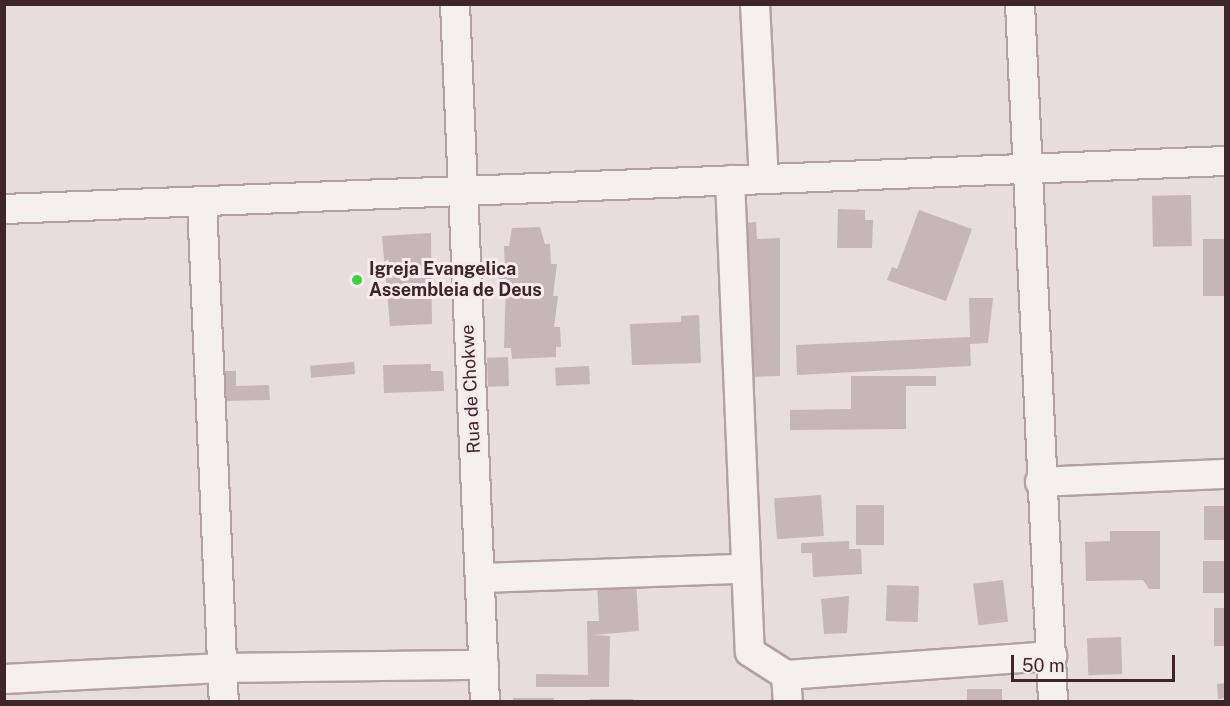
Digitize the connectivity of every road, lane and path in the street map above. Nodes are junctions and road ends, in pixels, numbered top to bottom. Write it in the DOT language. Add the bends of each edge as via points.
graph roads {
  1 [pos="455,4"];
  2 [pos="755,4"];
  3 [pos="1020,4"];
  4 [pos="1226,161"];
  5 [pos="1026,170"];
  6 [pos="764,179"];
  7 [pos="730,180"];
  8 [pos="461,195"];
  9 [pos="202,203"];
  10 [pos="4,209"];
  11 [pos="1226,474"];
  12 [pos="1040,482"];
  13 [pos="744,569"];
  14 [pos="481,578"];
  15 [pos="1052,656"];
  16 [pos="484,664"];
  17 [pos="222,668"];
  18 [pos="4,679"];
  19 [pos="787,688"];
  20 [pos="224,702"];
  21 [pos="485,702"];
  22 [pos="1053,702"];
  1 -- 8 [label="street, Rua de Chokwe"];
  2 -- 6 [label="street"];
  3 -- 5 [label="street"];
  4 -- 5 [label="street"];
  5 -- 6 [label="street"];
  5 -- 12 [label="street"];
  6 -- 7 [label="street"];
  7 -- 8 [label="street"];
  7 -- 13 [label="street"];
  8 -- 9 [label="street"];
  8 -- 14 [label="street, Rua de Chokwe"];
  9 -- 10 [label="street"];
  9 -- 17 [label="street"];
  11 -- 12 [label="street"];
  12 -- 15 [label="street"];
  13 -- 14 [label="street"];
  13 -- 19 [label="street" via="750,652"];
  14 -- 16 [label="street, Rua de Chokwe"];
  15 -- 19 [label="street"];
  15 -- 22 [label="street"];
  16 -- 17 [label="street"];
  16 -- 21 [label="street, Rua de Chokwe"];
  17 -- 18 [label="street"];
  17 -- 20 [label="street"];
}
